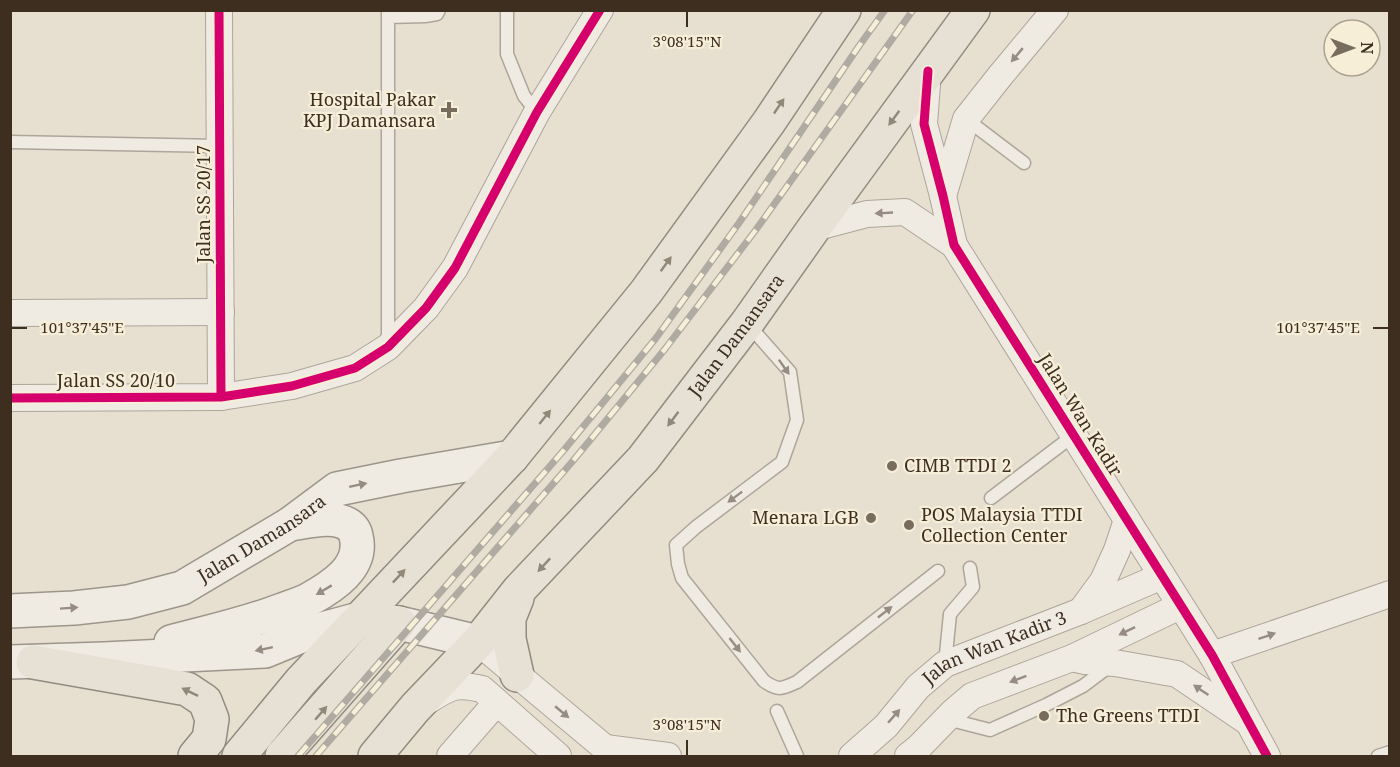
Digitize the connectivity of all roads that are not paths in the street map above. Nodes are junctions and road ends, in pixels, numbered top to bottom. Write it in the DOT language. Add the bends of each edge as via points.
graph roads {
  1 [pos="219,10"];
  2 [pos="439,10"];
  3 [pos="507,10"];
  4 [pos="600,10"];
  5 [pos="844,10"];
  6 [pos="974,10"];
  7 [pos="1055,10"];
  8 [pos="388,14"];
  9 [pos="928,71"];
  10 [pos="537,112"];
  11 [pos="966,119"];
  12 [pos="10,142"];
  13 [pos="220,146"];
  14 [pos="1024,163"];
  15 [pos="943,196"];
  16 [pos="814,228"];
  17 [pos="954,245"];
  18 [pos="221,312"];
  19 [pos="10,313"];
  20 [pos="747,323"];
  21 [pos="388,347"];
  22 [pos="221,397"];
  23 [pos="10,398"];
  24 [pos="1074,435"];
  25 [pos="512,457"];
  26 [pos="991,498"];
  27 [pos="1126,520"];
  28 [pos="290,524"];
  29 [pos="970,568"];
  30 [pos="938,571"];
  31 [pos="1162,576"];
  32 [pos="519,590"];
  33 [pos="1389,594"];
  34 [pos="1180,606"];
  35 [pos="10,611"];
  36 [pos="1081,611"];
  37 [pos="359,619"];
  38 [pos="399,623"];
  39 [pos="478,642"];
  40 [pos="1212,655"];
  41 [pos="1072,658"];
  42 [pos="104,659"];
  43 [pos="22,662"];
  44 [pos="1115,663"];
  45 [pos="945,664"];
  46 [pos="517,675"];
  47 [pos="301,681"];
  48 [pos="501,706"];
  49 [pos="415,708"];
  50 [pos="777,711"];
  51 [pos="947,719"];
  52 [pos="1249,723"];
  53 [pos="608,752"];
  54 [pos="1389,752"];
  55 [pos="915,754"];
  56 [pos="195,756"];
  57 [pos="202,756"];
  58 [pos="239,756"];
  59 [pos="282,756"];
  60 [pos="375,756"];
  61 [pos="450,756"];
  62 [pos="558,756"];
  63 [pos="668,756"];
  64 [pos="797,756"];
  65 [pos="852,756"];
  66 [pos="1267,756"];
  67 [pos="1378,756"];
  1 -- 13 [label="street, Jalan SS 20/17"];
  2 -- 8 [label="lane" via="425,16"];
  3 -- 10 [label="lane" via="507,54 524,96"];
  4 -- 10 [label="street, Jalan SS 20/10"];
  25 -- 5 [label="main road, one-way" via="646,292"];
  6 -- 9 [label="main road, Jalan Damansara"];
  7 -- 11 [label="street, one-way"];
  8 -- 21 [label="lane"];
  9 -- 15 [label="street, Jalan Wan Kadir" via="924,124"];
  9 -- 16 [label="main road, Jalan Damansara, one-way"];
  10 -- 21 [label="street, Jalan SS 20/10" via="455,268 426,308"];
  11 -- 14 [label="lane"];
  11 -- 15 [label="street"];
  12 -- 13 [label="lane"];
  13 -- 18 [label="street, Jalan SS 20/17"];
  15 -- 17 [label="street, Jalan Wan Kadir"];
  17 -- 16 [label="street, Jalan Wan Kadir, one-way" via="905,212 867,214"];
  16 -- 20 [label="main road, Jalan Damansara"];
  17 -- 24 [label="street, Jalan Wan Kadir"];
  18 -- 19 [label="street"];
  18 -- 22 [label="street, Jalan SS 20/17"];
  20 -- 30 [label="lane, one-way" via="790,372 797,420 782,462 676,545 682,578 764,681 783,688 797,682"];
  20 -- 32 [label="main road, Jalan Damansara, one-way" via="643,459"];
  21 -- 22 [label="street, Jalan SS 20/10" via="355,368 292,386"];
  22 -- 23 [label="street, Jalan SS 20/10"];
  24 -- 26 [label="lane"];
  24 -- 27 [label="street, Jalan Wan Kadir"];
  28 -- 25 [label="main road, Jalan Damansara, one-way" via="337,489"];
  37 -- 25 [label="main road, one-way"];
  27 -- 31 [label="street, Jalan Wan Kadir"];
  27 -- 36 [label="street" via="1103,581"];
  35 -- 28 [label="main road, Jalan Damansara, one-way" via="128,602 182,588"];
  28 -- 42 [label="main road, one-way" via="318,520 349,524 356,533 358,550 351,567 335,583 306,600 262,618"];
  29 -- 45 [label="lane" via="973,587 950,614"];
  31 -- 34 [label="street, Jalan Wan Kadir"];
  31 -- 36 [label="street, Jalan Wan Kadir 3"];
  32 -- 39 [label="main road, Jalan Damansara"];
  32 -- 46 [label="main road" via="509,618"];
  40 -- 33 [label="street, one-way"];
  34 -- 40 [label="street, Jalan Wan Kadir"];
  34 -- 41 [label="street, Jalan Wan Kadir 3, one-way"];
  36 -- 45 [label="street, Jalan Wan Kadir 3"];
  37 -- 38 [label="main road"];
  37 -- 42 [label="main road, one-way" via="311,632 265,651"];
  37 -- 47 [label="main road"];
  38 -- 39 [label="main road"];
  59 -- 38 [label="main road, one-way"];
  39 -- 46 [label="street"];
  39 -- 49 [label="main road, Jalan Damansara"];
  40 -- 52 [label="street, Jalan Wan Kadir"];
  41 -- 44 [label="street"];
  41 -- 51 [label="street, Jalan Wan Kadir 3, one-way" via="972,696"];
  42 -- 43 [label="main road"];
  56 -- 43 [label="main road, one-way" via="209,739 212,719 205,701 187,689"];
  44 -- 51 [label="lane" via="1083,686 990,730"];
  52 -- 44 [label="street, one-way" via="1177,674"];
  65 -- 45 [label="street, Jalan Wan Kadir 3, one-way"];
  46 -- 53 [label="street, one-way"];
  47 -- 57 [label="main road"];
  47 -- 58 [label="main road"];
  48 -- 49 [label="street" via="482,689 465,685 450,687"];
  48 -- 61 [label="street" via="490,710"];
  48 -- 62 [label="street"];
  49 -- 60 [label="main road, Jalan Damansara"];
  50 -- 64 [label="lane"];
  51 -- 55 [label="street, Jalan Wan Kadir 3"];
  52 -- 66 [label="street, Jalan Wan Kadir"];
  53 -- 63 [label="street"];
  54 -- 67 [label="lane"];
}
